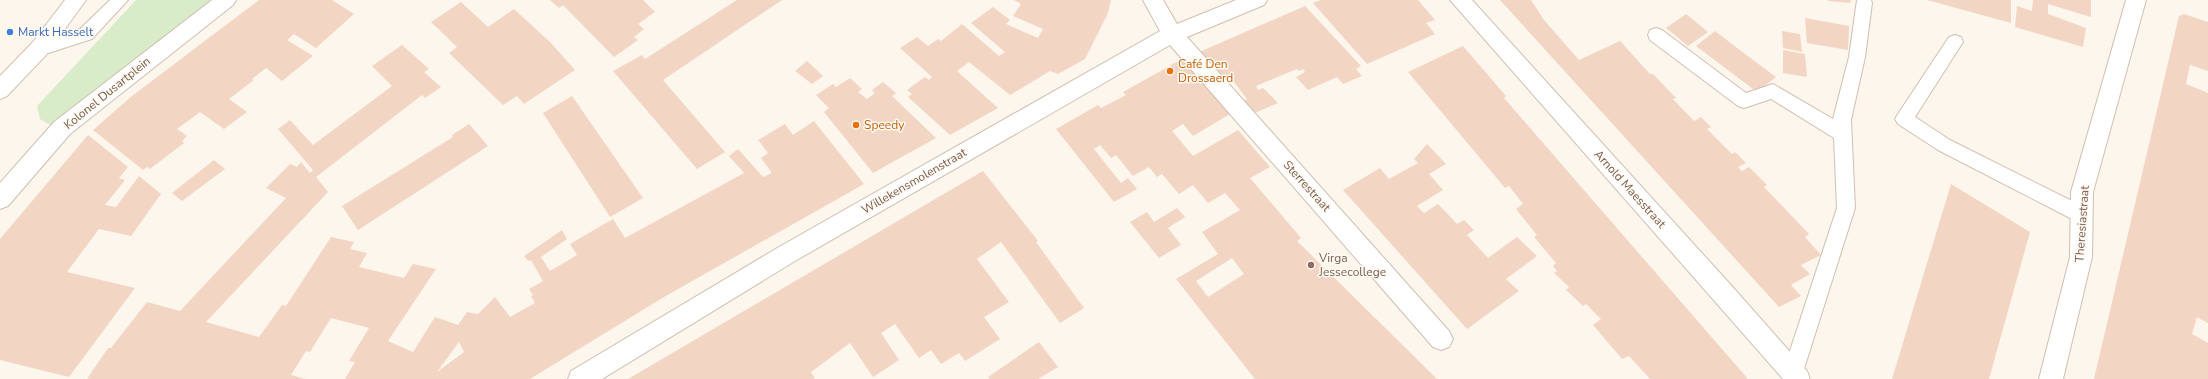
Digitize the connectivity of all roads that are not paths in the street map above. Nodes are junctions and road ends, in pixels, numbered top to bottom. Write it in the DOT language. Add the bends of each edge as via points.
graph roads {
  1 [pos="76,0"];
  2 [pos="120,0"];
  3 [pos="226,0"];
  4 [pos="1153,0"];
  5 [pos="1257,0"];
  6 [pos="1460,0"];
  7 [pos="2136,0"];
  8 [pos="1864,3"];
  9 [pos="1172,34"];
  10 [pos="1656,35"];
  11 [pos="1955,42"];
  12 [pos="39,49"];
  13 [pos="0,90"];
  14 [pos="1841,133"];
  15 [pos="0,199"];
  16 [pos="2080,214"];
  17 [pos="1441,339"];
  18 [pos="1796,376"];
  19 [pos="580,379"];
  20 [pos="2051,379"];
  1 -- 12 [label="street"];
  2 -- 12 [label="lane" via="86,34"];
  3 -- 15 [label="street, Kolonel Dusartplein" via="62,128"];
  4 -- 9 [label="street, Sterrestraat"];
  5 -- 9 [label="street, Willekensmolenstraat"];
  6 -- 18 [label="street, Arnold Maesstraat"];
  7 -- 16 [label="street, Theresiastraat" via="2082,192"];
  8 -- 14 [label="lane" via="1857,57"];
  9 -- 17 [label="street, Sterrestraat"];
  9 -- 19 [label="street, Willekensmolenstraat" via="787,254"];
  10 -- 14 [label="lane" via="1744,101 1773,91"];
  11 -- 16 [label="lane" via="1904,119 1944,145"];
  12 -- 13 [label="street"];
  14 -- 18 [label="lane" via="1846,208"];
  16 -- 20 [label="street, Theresiastraat" via="2081,257"];
}
